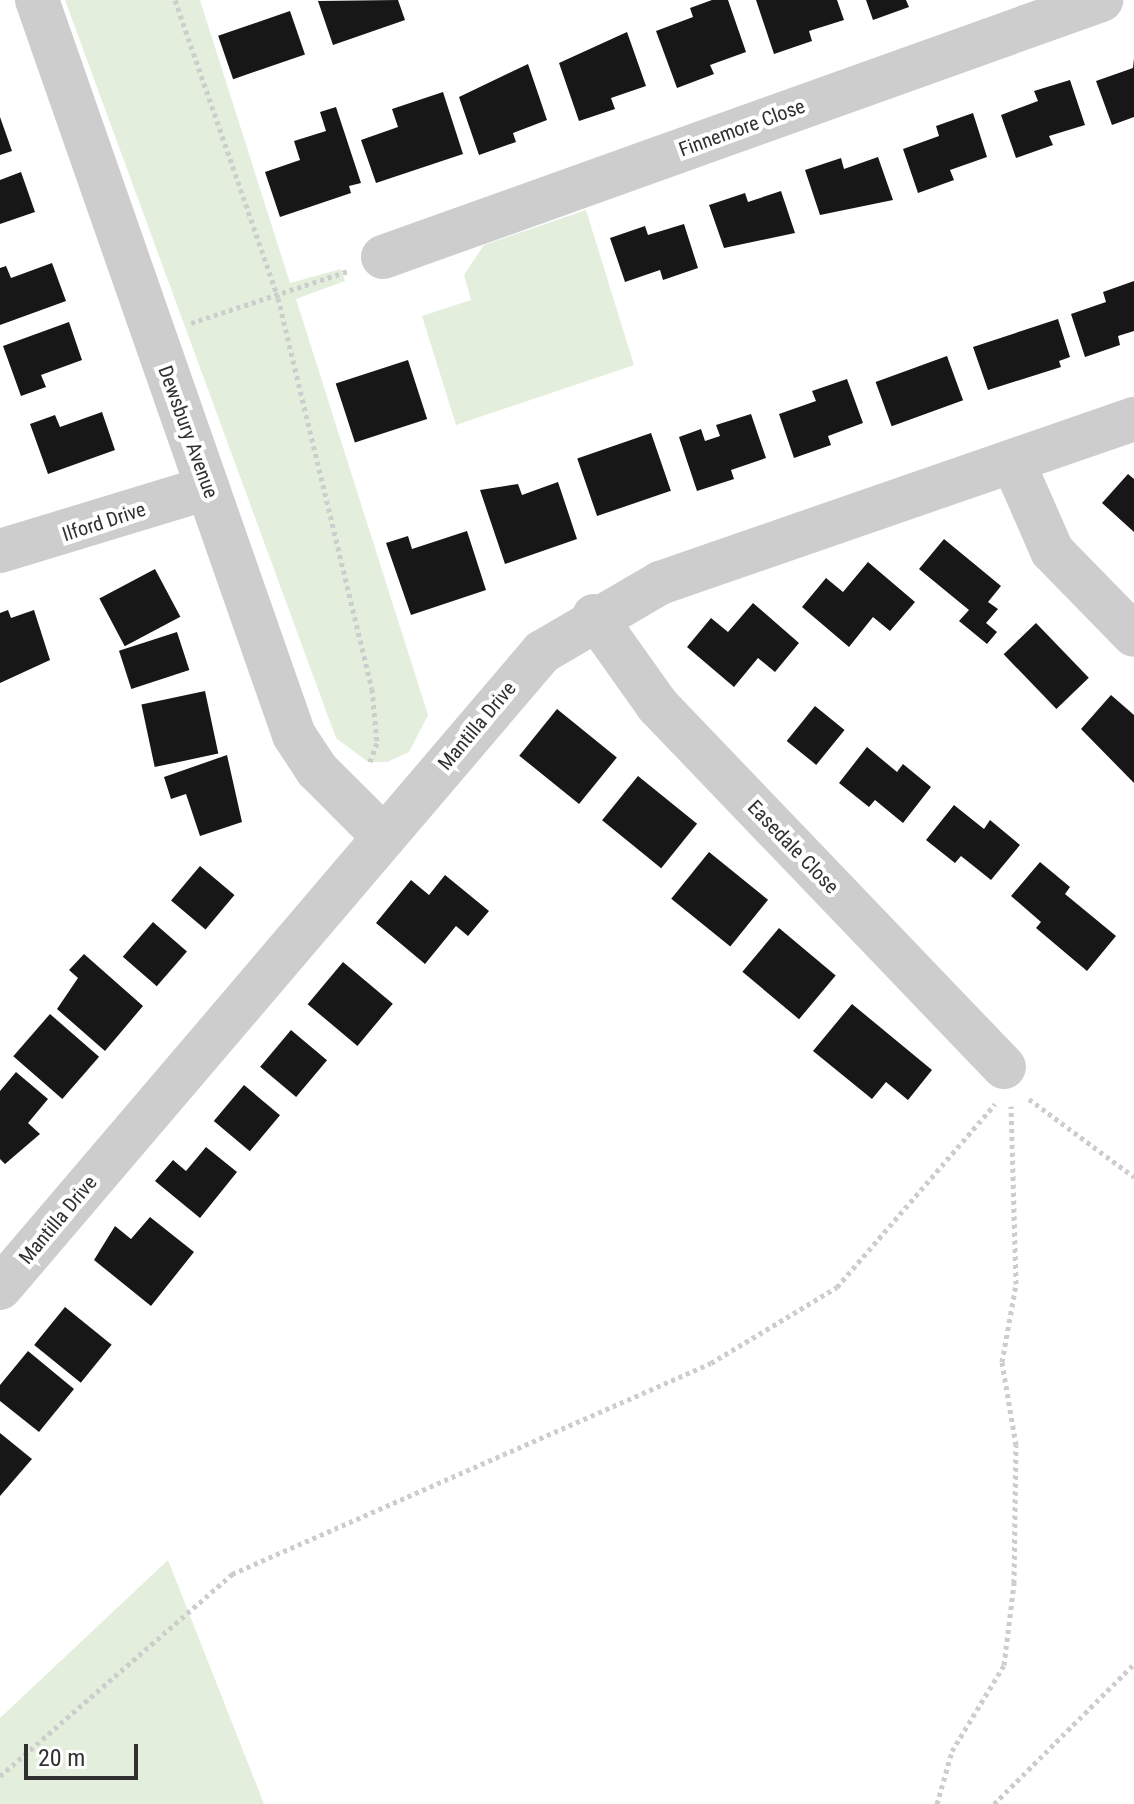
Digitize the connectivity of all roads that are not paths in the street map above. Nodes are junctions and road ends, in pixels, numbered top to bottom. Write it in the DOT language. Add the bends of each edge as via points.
graph roads {
  1 [pos="37,0"];
  2 [pos="1101,0"];
  3 [pos="383,257"];
  4 [pos="1134,419"];
  5 [pos="1013,462"];
  6 [pos="208,488"];
  7 [pos="0,551"];
  8 [pos="594,616"];
  9 [pos="1134,635"];
  10 [pos="384,837"];
  11 [pos="1008,1076"];
  12 [pos="0,1288"];
  1 -- 6 [label="street, Dewsbury Avenue"];
  2 -- 3 [label="street, Finnemore Close"];
  4 -- 5 [label="street, Mantilla Drive"];
  5 -- 8 [label="street, Mantilla Drive" via="660,583"];
  5 -- 9 [label="street" via="1052,551"];
  6 -- 7 [label="street, Ilford Drive"];
  6 -- 10 [label="street, Dewsbury Avenue" via="294,735 317,770"];
  8 -- 10 [label="street, Mantilla Drive" via="524,670"];
  8 -- 11 [label="street, Easedale Close" via="658,706"];
  10 -- 12 [label="street, Mantilla Drive"];
}
